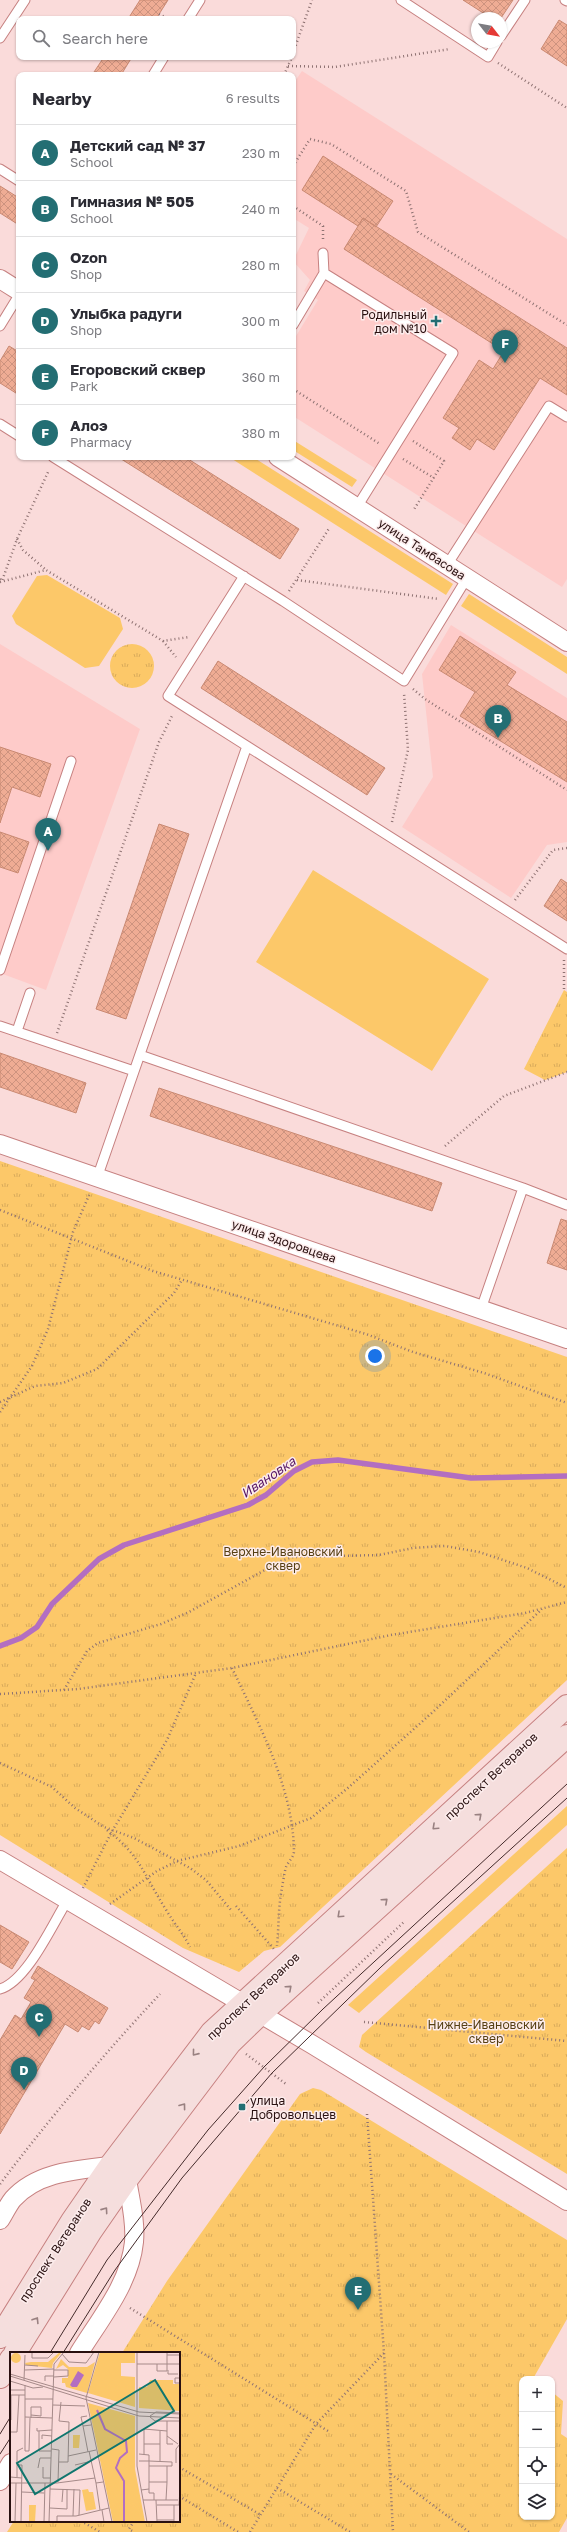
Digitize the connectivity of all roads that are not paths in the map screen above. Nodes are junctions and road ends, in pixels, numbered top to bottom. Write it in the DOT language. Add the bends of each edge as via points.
graph roads {
  1 [pos="25,0"];
  2 [pos="200,0"];
  3 [pos="401,0"];
  4 [pos="525,0"];
  5 [pos="190,16"];
  6 [pos="507,27"];
  7 [pos="0,38"];
  8 [pos="471,45"];
  9 [pos="475,48"];
  10 [pos="493,48"];
  11 [pos="162,60"];
  12 [pos="155,72"];
  13 [pos="0,169"];
  14 [pos="16,179"];
  15 [pos="323,253"];
  16 [pos="324,273"];
  17 [pos="0,279"];
  18 [pos="16,289"];
  19 [pos="16,300"];
  20 [pos="296,318"];
  21 [pos="0,326"];
  22 [pos="567,417"];
  23 [pos="0,424"];
  24 [pos="16,434"];
  25 [pos="57,460"];
  26 [pos="283,460"];
  27 [pos="357,508"];
  28 [pos="447,565"];
  29 [pos="244,576"];
  30 [pos="467,578"];
  31 [pos="567,642"];
  32 [pos="247,746"];
  33 [pos="71,761"];
  34 [pos="565,948"];
  35 [pos="0,970"];
  36 [pos="30,993"];
  37 [pos="0,1026"];
  38 [pos="17,1031"];
  39 [pos="140,1055"];
  40 [pos="134,1071"];
  41 [pos="0,1144"];
  42 [pos="97,1178"];
  43 [pos="523,1188"];
  44 [pos="567,1205"];
  45 [pos="481,1309"];
  46 [pos="567,1339"];
  47 [pos="567,1706"];
  48 [pos="567,1736"];
  49 [pos="0,1860"];
  50 [pos="74,1897"];
  51 [pos="0,1990"];
  52 [pos="251,2009"];
  53 [pos="119,2172"];
  54 [pos="567,2201"];
  55 [pos="0,2220"];
  56 [pos="0,2337"];
  57 [pos="16,2352"];
  58 [pos="80,2352"];
  59 [pos="10,2361"];
  60 [pos="0,2377"];
  61 [pos="10,2465"];
  62 [pos="0,2481"];
  1 -- 7 [label="lane"];
  2 -- 5 [label="lane"];
  3 -- 8 [label="lane"];
  4 -- 6 [label="lane"];
  9 -- 10 [label="lane" via="488,57"];
  11 -- 12 [label="lane"];
  13 -- 14 [label="lane"];
  15 -- 16 [label="lane"];
  16 -- 20 [label="lane"];
  16 -- 27 [label="lane" via="453,353"];
  17 -- 18 [label="street"];
  19 -- 21 [label="lane"];
  22 -- 28 [label="lane" via="549,406"];
  23 -- 24 [label="lane"];
  25 -- 29 [label="lane"];
  26 -- 27 [label="street, улица Тамбасова"];
  27 -- 28 [label="street, улица Тамбасова"];
  28 -- 30 [label="street, улица Тамбасова"];
  29 -- 30 [label="lane" via="404,681"];
  29 -- 32 [label="lane" via="168,696"];
  30 -- 31 [label="street, улица Тамбасова"];
  32 -- 34 [label="lane"];
  32 -- 39 [label="lane"];
  33 -- 35 [label="lane"];
  36 -- 38 [label="lane"];
  37 -- 38 [label="lane"];
  38 -- 40 [label="lane"];
  39 -- 40 [label="lane"];
  39 -- 43 [label="lane"];
  40 -- 42 [label="lane"];
  41 -- 42 [label="street, улица Здоровцева"];
  42 -- 45 [label="street, улица Здоровцева"];
  43 -- 44 [label="lane"];
  43 -- 45 [label="lane"];
  45 -- 46 [label="street, улица Здоровцева"];
  47 -- 52 [label="main road, проспект Ветеранов, one-way"];
  52 -- 48 [label="main road, проспект Ветеранов, one-way"];
  49 -- 50 [label="street"];
  50 -- 51 [label="lane" via="22,1975"];
  50 -- 52 [label="street"];
  52 -- 53 [label="main road, проспект Ветеранов" via="230,2043"];
  52 -- 54 [label="street"];
  53 -- 55 [label="street" via="77,2170 39,2179 13,2199"];
  53 -- 56 [label="main road, проспект Ветеранов" via="72,2221"];
  57 -- 53 [label="main road, проспект Ветеранов, one-way" via="91,2231"];
  53 -- 58 [label="street" via="134,2225 130,2264 121,2284"];
  59 -- 60 [label="main road"];
  61 -- 62 [label="street"];
}
